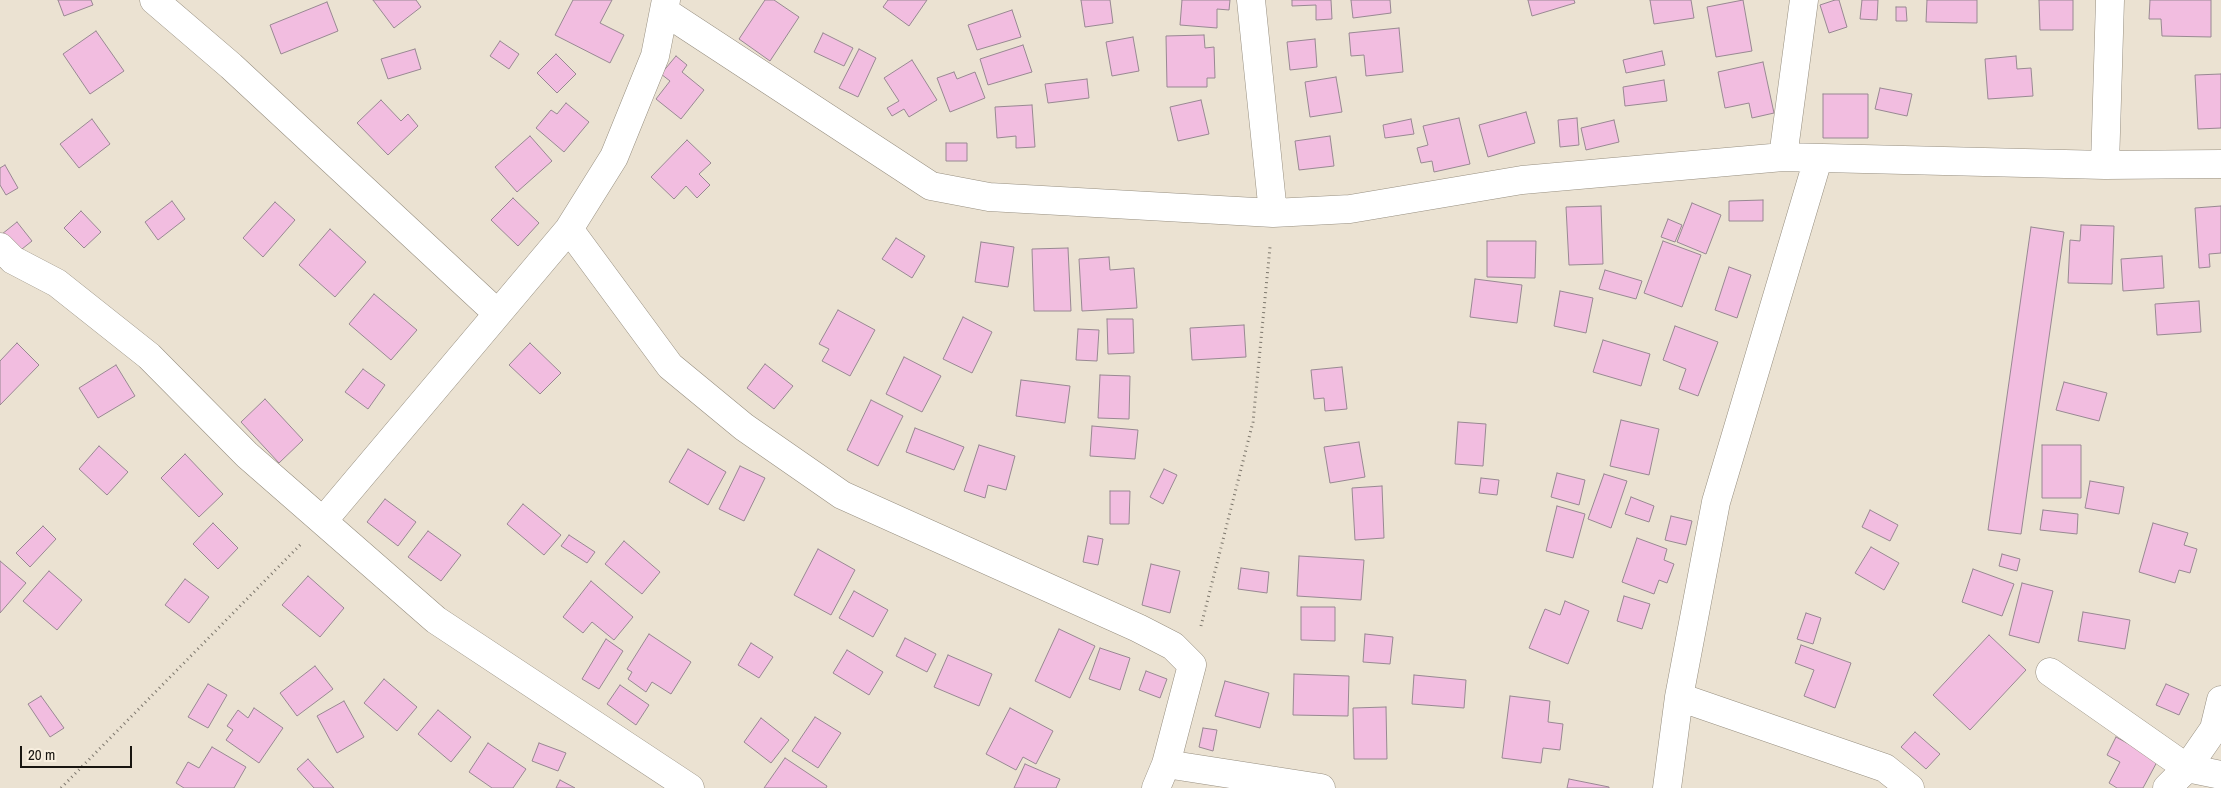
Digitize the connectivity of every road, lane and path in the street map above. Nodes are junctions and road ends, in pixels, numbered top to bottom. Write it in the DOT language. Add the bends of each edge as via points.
graph roads {
  1 [pos="154,0"];
  2 [pos="1252,0"];
  3 [pos="1804,0"];
  4 [pos="2110,0"];
  5 [pos="665,5"];
  6 [pos="1783,157"];
  7 [pos="1818,159"];
  8 [pos="2221,164"];
  9 [pos="2105,165"];
  10 [pos="1273,213"];
  11 [pos="569,229"];
  12 [pos="4,262"];
  13 [pos="497,313"];
  14 [pos="323,522"];
  15 [pos="1192,665"];
  16 [pos="2050,672"];
  17 [pos="1679,697"];
  18 [pos="2221,700"];
  19 [pos="2187,768"];
  20 [pos="1161,776"];
  21 [pos="2221,776"];
  22 [pos="61,788"];
  23 [pos="690,788"];
  24 [pos="1321,788"];
  25 [pos="1667,788"];
  26 [pos="1910,788"];
  27 [pos="2167,788"];
  1 -- 13 [label="street" via="231,66"];
  2 -- 10 [label="street"];
  3 -- 6 [label="street"];
  4 -- 9 [label="street"];
  5 -- 10 [label="street" via="931,186 989,197"];
  5 -- 11 [label="street" via="655,56 614,157"];
  6 -- 7 [label="street"];
  6 -- 10 [label="street" via="1522,180 1350,209"];
  7 -- 9 [label="street"];
  7 -- 17 [label="street" via="1716,502"];
  8 -- 9 [label="street"];
  10 -- 15 [label="path" via="1253,422"];
  11 -- 13 [label="street"];
  11 -- 15 [label="street" via="670,366 744,427 842,495 1138,628 1173,646"];
  12 -- 14 [label="street" via="57,283 149,356 247,455"];
  13 -- 14 [label="street"];
  14 -- 22 [label="path"];
  14 -- 23 [label="street" via="436,620"];
  15 -- 20 [label="street"];
  16 -- 19 [label="street"];
  17 -- 25 [label="street"];
  17 -- 26 [label="street" via="1885,768"];
  18 -- 19 [label="street" via="2214,729"];
  19 -- 21 [label="street"];
  19 -- 27 [label="street"];
  20 -- 24 [label="street"];
}
